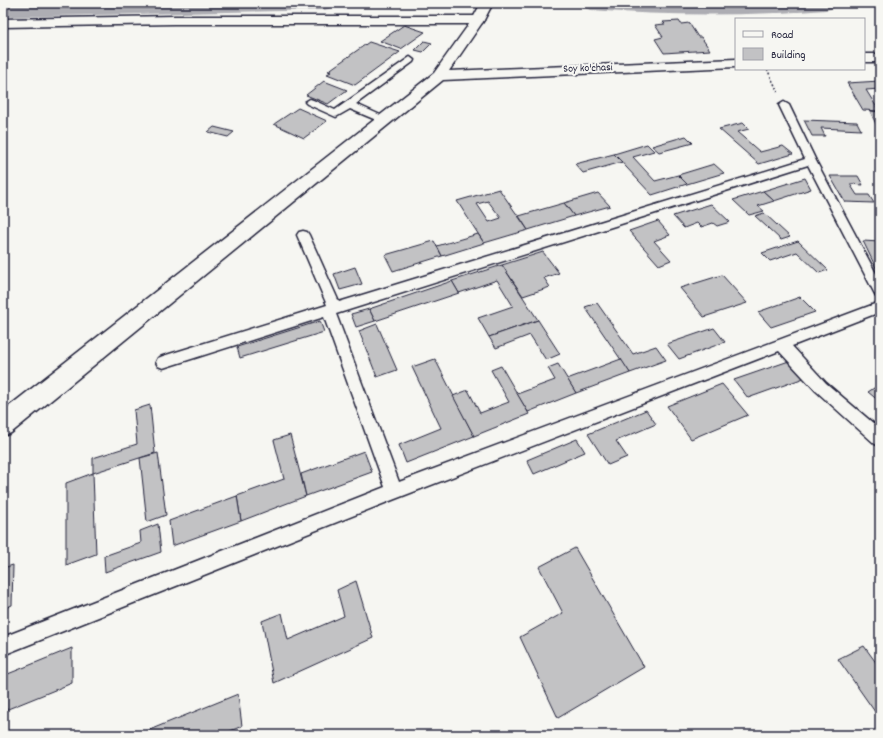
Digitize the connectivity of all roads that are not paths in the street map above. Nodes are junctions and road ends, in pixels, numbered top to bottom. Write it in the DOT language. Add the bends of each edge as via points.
graph roads {
  1 [pos="483,12"];
  2 [pos="3,23"];
  3 [pos="865,58"];
  4 [pos="880,58"];
  5 [pos="410,60"];
  6 [pos="735,63"];
  7 [pos="439,76"];
  8 [pos="310,102"];
  9 [pos="349,105"];
  10 [pos="784,105"];
  11 [pos="384,120"];
  12 [pos="811,161"];
  13 [pos="303,235"];
  14 [pos="880,293"];
  15 [pos="880,306"];
  16 [pos="331,309"];
  17 [pos="781,344"];
  18 [pos="163,362"];
  19 [pos="3,425"];
  20 [pos="880,440"];
  21 [pos="395,491"];
  22 [pos="3,646"];
  1 -- 2 [label="main road"];
  1 -- 7 [label="main road"];
  3 -- 4 [label="main road"];
  5 -- 9 [label="lane"];
  6 -- 7 [label="main road, Soy ko'chasi"];
  7 -- 11 [label="main road"];
  8 -- 9 [label="lane" via="336,114"];
  9 -- 11 [label="lane"];
  10 -- 12 [label="lane"];
  11 -- 19 [label="main road"];
  12 -- 14 [label="lane"];
  12 -- 16 [label="lane"];
  13 -- 16 [label="lane"];
  15 -- 17 [label="lane"];
  16 -- 18 [label="lane"];
  16 -- 21 [label="lane"];
  17 -- 20 [label="lane" via="821,387"];
  17 -- 21 [label="lane"];
  21 -- 22 [label="lane"];
}
